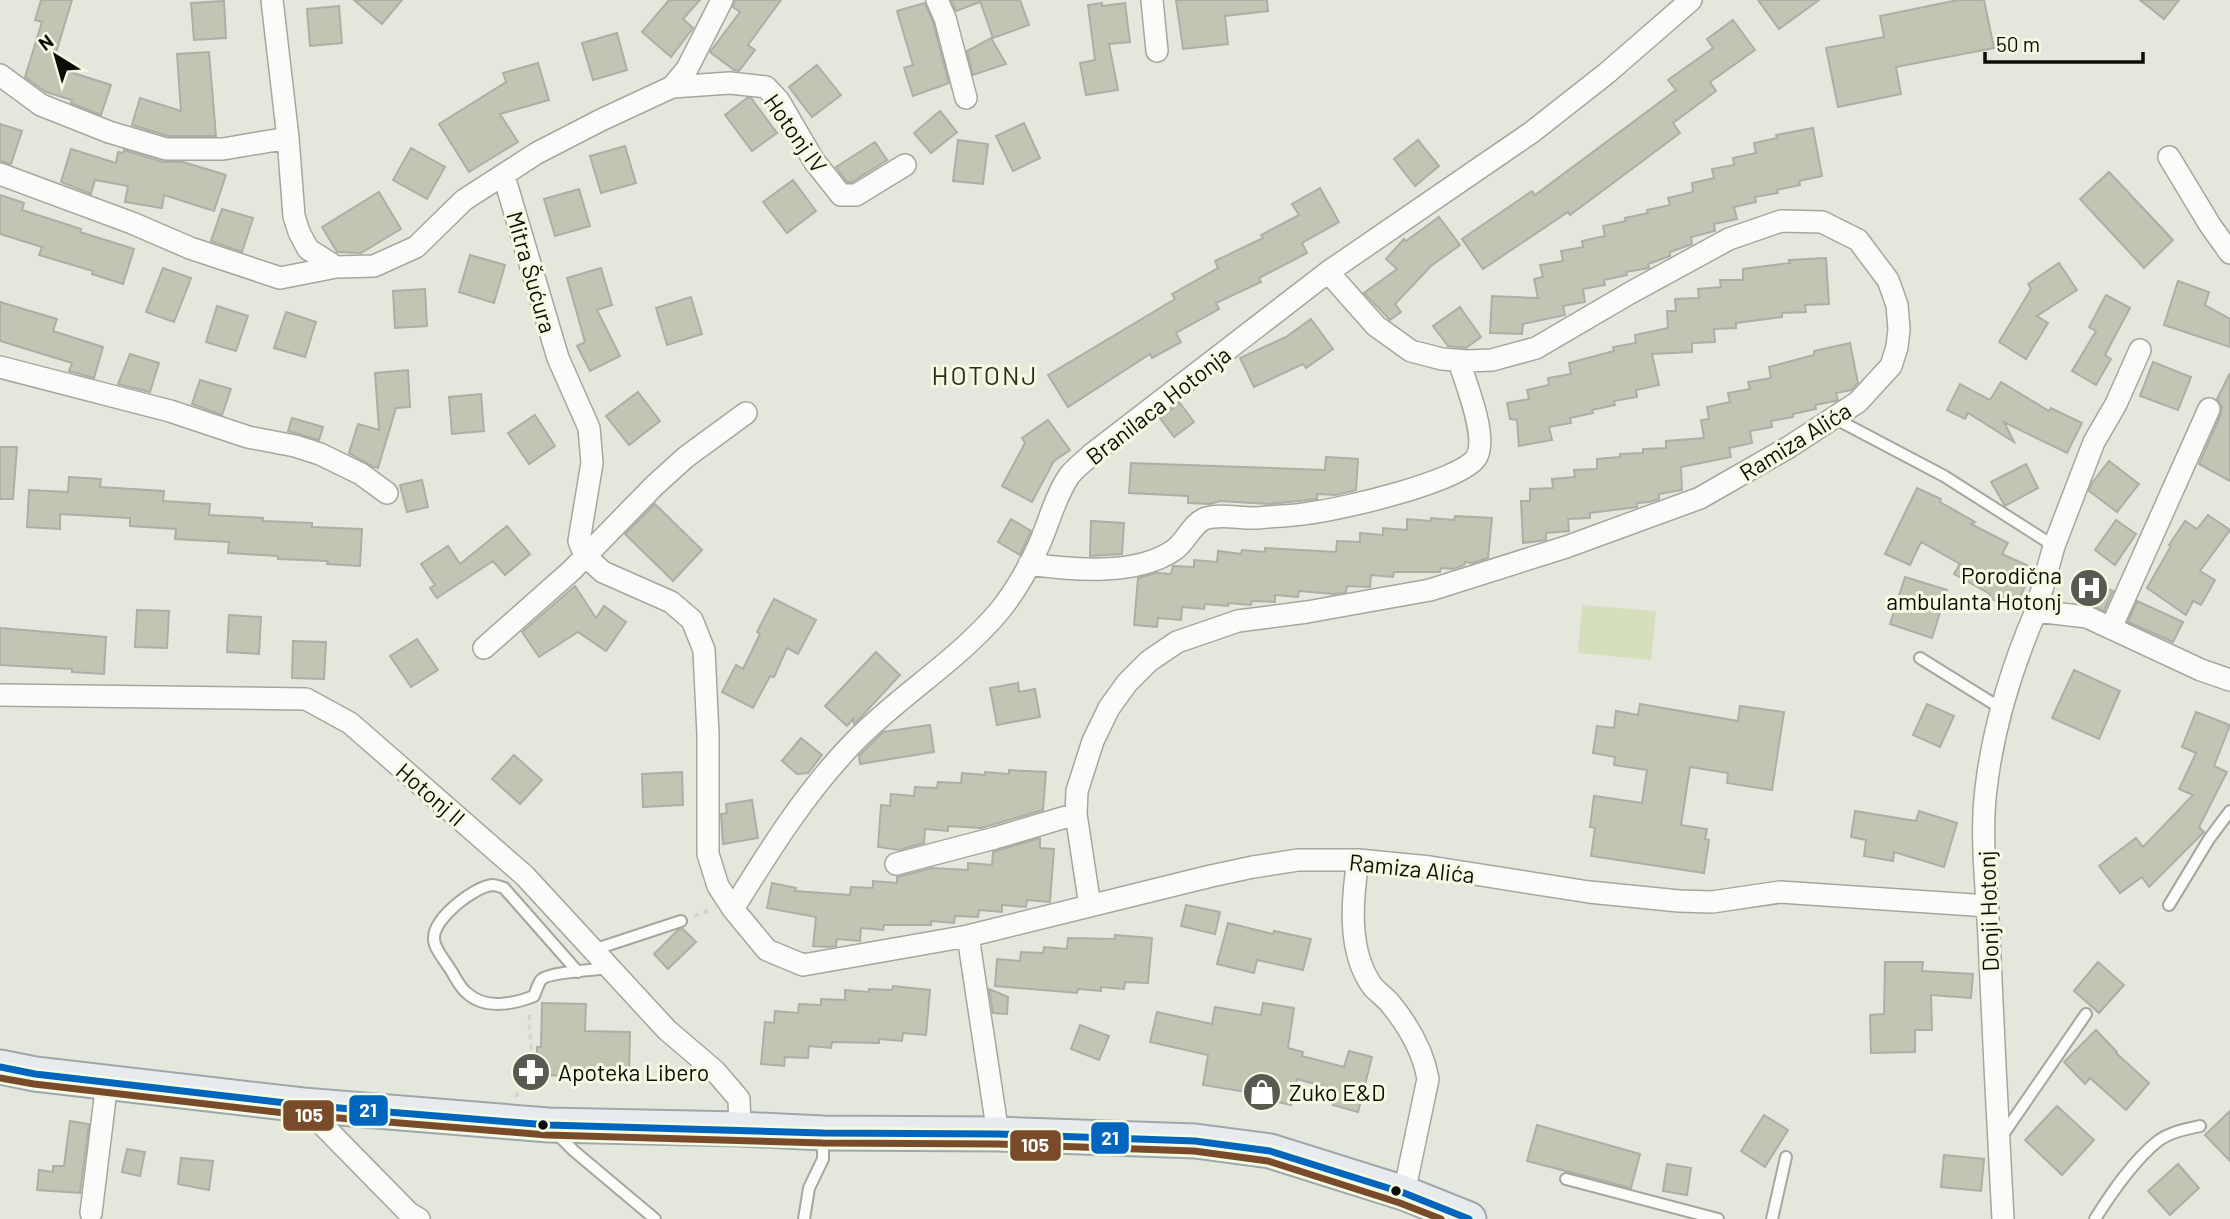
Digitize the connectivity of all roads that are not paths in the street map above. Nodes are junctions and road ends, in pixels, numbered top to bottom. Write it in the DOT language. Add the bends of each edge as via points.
graph roads {
  1 [pos="272,0"];
  2 [pos="722,0"];
  3 [pos="937,0"];
  4 [pos="1152,0"];
  5 [pos="1691,0"];
  6 [pos="1157,51"];
  7 [pos="0,75"];
  8 [pos="672,87"];
  9 [pos="966,98"];
  10 [pos="288,138"];
  11 [pos="2169,157"];
  12 [pos="905,165"];
  13 [pos="0,174"];
  14 [pos="504,176"];
  15 [pos="2230,253"];
  16 [pos="336,267"];
  17 [pos="1328,272"];
  18 [pos="2140,350"];
  19 [pos="1458,360"];
  20 [pos="0,367"];
  21 [pos="2209,410"];
  22 [pos="746,413"];
  23 [pos="1833,418"];
  24 [pos="387,493"];
  25 [pos="2054,546"];
  26 [pos="585,556"];
  27 [pos="1029,564"];
  28 [pos="2036,611"];
  29 [pos="2111,628"];
  30 [pos="484,648"];
  31 [pos="1920,658"];
  32 [pos="2230,680"];
  33 [pos="0,695"];
  34 [pos="2002,709"];
  35 [pos="2230,811"];
  36 [pos="1076,814"];
  37 [pos="1358,860"];
  38 [pos="896,864"];
  39 [pos="2169,905"];
  40 [pos="730,906"];
  41 [pos="1090,906"];
  42 [pos="1988,906"];
  43 [pos="681,921"];
  44 [pos="968,936"];
  45 [pos="593,950"];
  46 [pos="610,968"];
  47 [pos="578,972"];
  48 [pos="2085,1014"];
  49 [pos="0,1067"];
  50 [pos="107,1082"];
  51 [pos="303,1105"];
  52 [pos="548,1125"];
  53 [pos="2200,1126"];
  54 [pos="740,1129"];
  55 [pos="823,1133"];
  56 [pos="998,1134"];
  57 [pos="1999,1141"];
  58 [pos="1786,1157"];
  59 [pos="1566,1179"];
  60 [pos="1405,1193"];
  61 [pos="90,1213"];
  62 [pos="419,1219"];
  63 [pos="655,1219"];
  64 [pos="804,1219"];
  65 [pos="1469,1219"];
  66 [pos="1718,1219"];
  67 [pos="1772,1219"];
  68 [pos="2003,1219"];
  69 [pos="2095,1219"];
  1 -- 10 [label="street"];
  2 -- 8 [label="street, Hotonj IV" via="687,69"];
  3 -- 9 [label="street"];
  4 -- 6 [label="street"];
  5 -- 17 [label="street, Branilaca Hotonja" via="1532,132"];
  7 -- 10 [label="street" via="41,105 166,149 223,149"];
  8 -- 12 [label="street, Hotonj IV" via="730,83 766,87 841,195 856,195"];
  8 -- 14 [label="street, Hotonj IV" via="537,153"];
  10 -- 16 [label="street" via="299,232 308,249"];
  11 -- 15 [label="street"];
  13 -- 16 [label="street, Mitra Šućura" via="280,278"];
  14 -- 16 [label="street, Mitra Šućura" via="464,200 416,247 374,266"];
  14 -- 26 [label="street, Mitra Šućura" via="558,358 589,428 592,463 579,541"];
  17 -- 19 [label="street, Ramiza Alića" via="1376,326 1411,351"];
  17 -- 27 [label="street, Branilaca Hotonja" via="1070,475"];
  18 -- 25 [label="street, Donji Hotonj" via="2094,442"];
  19 -- 23 [label="street, Ramiza Alića" via="1492,360 1536,348 1729,239 1781,221 1822,222 1858,240 1874,260 1888,280 1899,329 1891,366 1858,402"];
  19 -- 27 [label="street" via="1480,435 1478,456 1452,476 1312,513 1204,519 1177,548 1158,559 1121,567 1074,570"];
  20 -- 24 [label="street" via="320,454"];
  21 -- 29 [label="street"];
  22 -- 26 [label="street" via="686,457"];
  23 -- 25 [label="lane" via="1944,476"];
  23 -- 36 [label="street, Ramiza Alića" via="1700,498 1566,547 1430,590 1238,621 1177,642 1149,661 1110,708 1084,766"];
  25 -- 28 [label="street, Donji Hotonj"];
  26 -- 30 [label="street"];
  26 -- 40 [label="street" via="603,572 671,601 692,620 704,650 708,854"];
  27 -- 40 [label="street, Branilaca Hotonja" via="1014,593 982,631 854,742 813,790"];
  28 -- 29 [label="street" via="2087,617"];
  28 -- 34 [label="street, Donji Hotonj"];
  29 -- 32 [label="street"];
  31 -- 34 [label="lane"];
  33 -- 45 [label="street, Hotonj II" via="306,699 350,723 525,876"];
  34 -- 42 [label="street, Donji Hotonj" via="1985,793"];
  35 -- 39 [label="lane"];
  36 -- 38 [label="street"];
  36 -- 41 [label="street, Ramiza Alića"];
  37 -- 41 [label="street, Ramiza Alića" via="1298,860 1253,867"];
  37 -- 42 [label="street, Ramiza Alića" via="1679,901 1712,902 1780,892"];
  37 -- 60 [label="street" via="1352,906 1364,971 1409,1030 1428,1079"];
  40 -- 44 [label="street, Ramiza Alića" via="767,950 803,965"];
  41 -- 44 [label="street, Ramiza Alića"];
  42 -- 57 [label="street, Donji Hotonj"];
  43 -- 45 [label="lane"];
  44 -- 56 [label="street"];
  45 -- 46 [label="street, Hotonj II"];
  46 -- 47 [label="lane"];
  46 -- 54 [label="street, Hotonj II" via="739,1098"];
  47 -- 47 [label="lane" via="544,978 534,996 516,1003 487,1003 467,993 438,952 434,937 455,905 475,891 495,885 504,888"];
  48 -- 57 [label="lane"];
  49 -- 50 [label="main road"];
  50 -- 51 [label="main road"];
  50 -- 61 [label="street"];
  51 -- 52 [label="main road"];
  51 -- 62 [label="street"];
  52 -- 54 [label="main road"];
  52 -- 63 [label="lane"];
  53 -- 69 [label="lane" via="2160,1140 2136,1163"];
  54 -- 55 [label="main road"];
  55 -- 56 [label="main road"];
  55 -- 64 [label="lane" via="823,1159 809,1188"];
  56 -- 60 [label="main road" via="1195,1141 1270,1151"];
  57 -- 68 [label="street, Donji Hotonj"];
  58 -- 67 [label="lane"];
  59 -- 66 [label="lane"];
  60 -- 65 [label="main road"];
}
